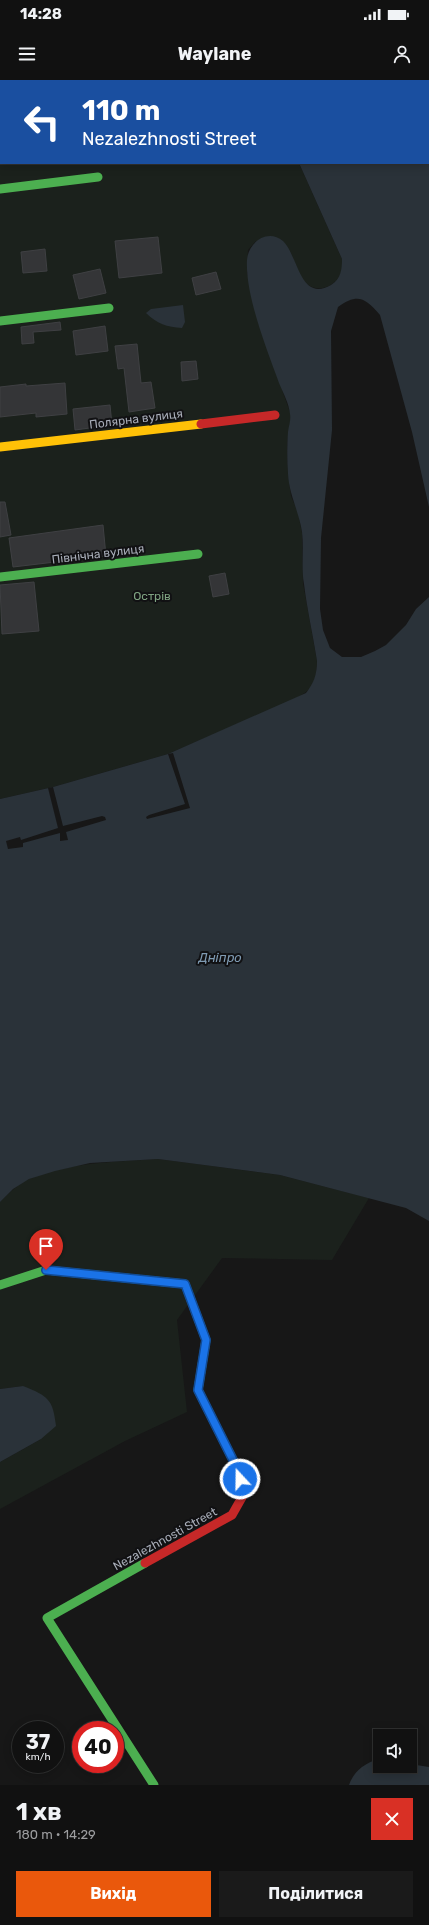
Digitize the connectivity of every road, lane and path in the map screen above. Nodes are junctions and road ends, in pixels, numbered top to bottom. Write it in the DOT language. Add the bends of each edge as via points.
graph roads {
  1 [pos="98,177"];
  2 [pos="0,189"];
  3 [pos="109,308"];
  4 [pos="0,321"];
  5 [pos="275,415"];
  6 [pos="0,447"];
  7 [pos="198,554"];
  8 [pos="0,577"];
  9 [pos="0,1285"];
  10 [pos="154,1785"];
  1 -- 2 [label="street"];
  3 -- 4 [label="street"];
  5 -- 6 [label="street, Полярна вулиця"];
  7 -- 8 [label="street, Північна вулиця"];
  9 -- 10 [label="street, Nezalezhnosti Street" via="46,1270 185,1284 206,1340 198,1390 236,1466 245,1492 232,1516 47,1618"];
}
